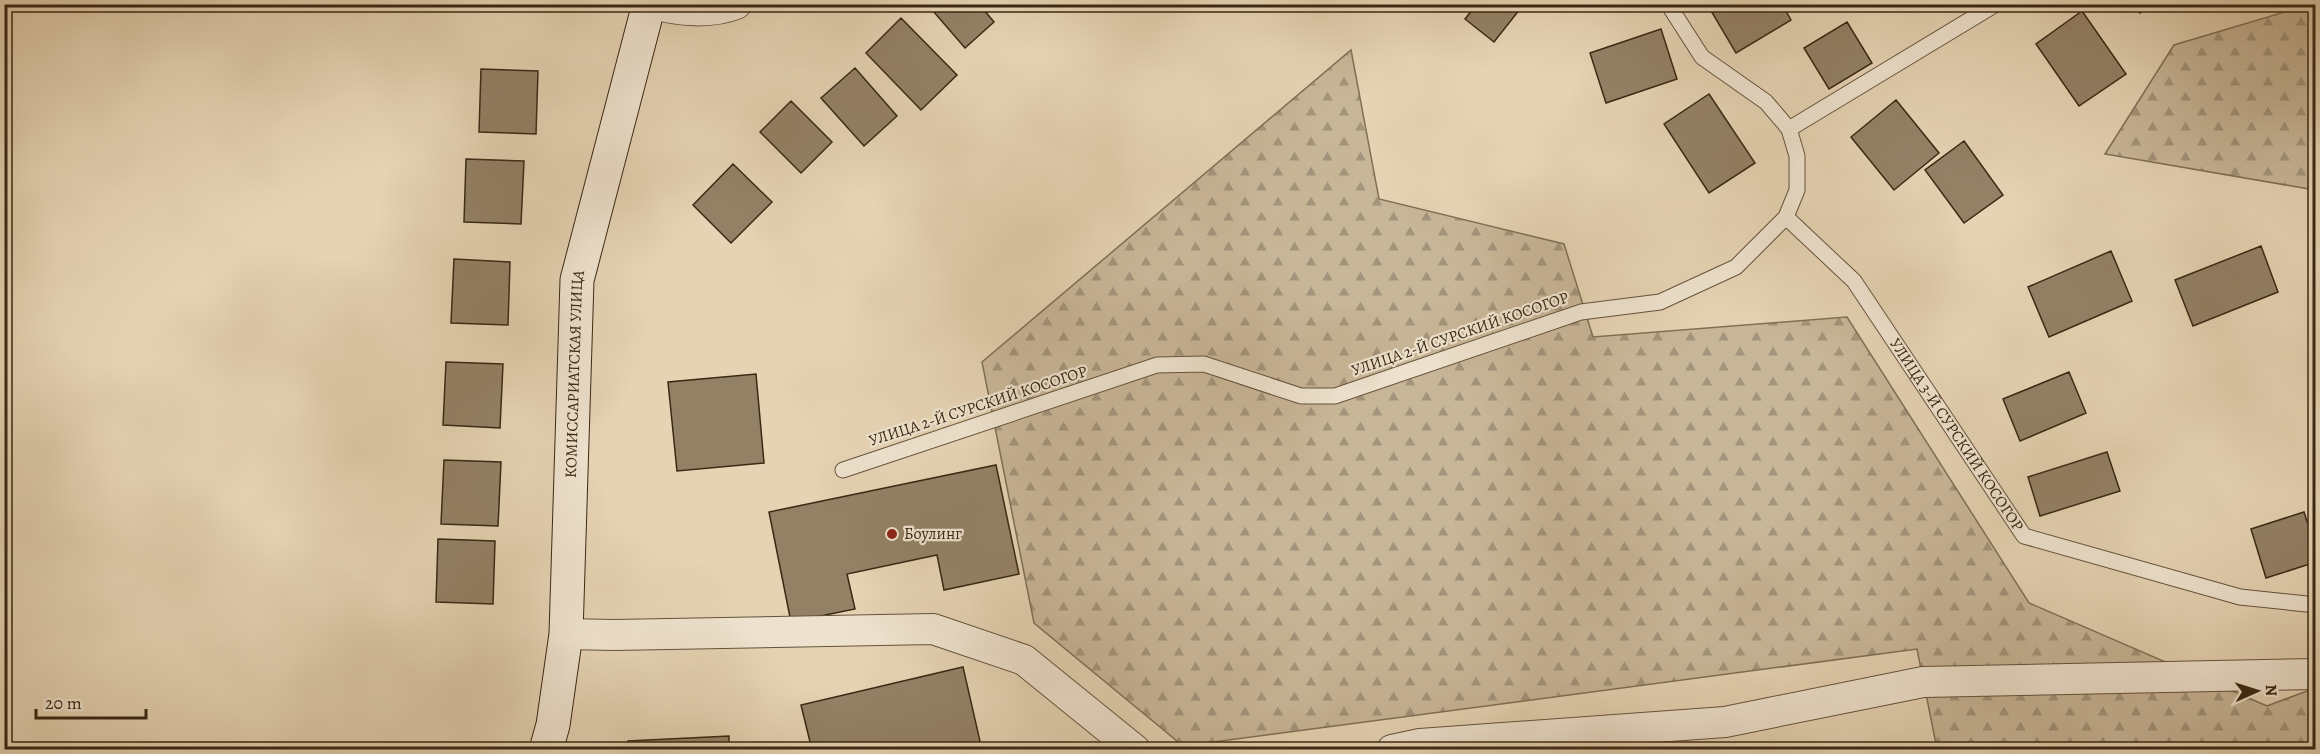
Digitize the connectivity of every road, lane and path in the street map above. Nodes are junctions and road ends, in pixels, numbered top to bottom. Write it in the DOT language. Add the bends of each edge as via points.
graph roads {
  1 [pos="649,4"];
  2 [pos="654,4"];
  3 [pos="736,4"];
  4 [pos="1668,4"];
  5 [pos="1996,4"];
  6 [pos="1789,129"];
  7 [pos="1786,217"];
  8 [pos="843,470"];
  9 [pos="2316,605"];
  10 [pos="566,634"];
  11 [pos="2313,672"];
  12 [pos="546,750"];
  13 [pos="1135,750"];
  14 [pos="1392,750"];
  1 -- 10 [label="main road, КОМИССАРИАТСКАЯ УЛИЦА" via="577,280"];
  2 -- 3 [label="street" via="672,9 724,9"];
  4 -- 6 [label="lane" via="1702,57 1766,102"];
  5 -- 6 [label="lane"];
  6 -- 7 [label="lane, УЛИЦА 2-Й СУРСКИЙ КОСОГОР" via="1797,156 1797,190"];
  7 -- 8 [label="lane, УЛИЦА 2-Й СУРСКИЙ КОСОГОР" via="1736,267 1660,302 1581,312 1335,396 1301,396 1204,364 1157,365"];
  7 -- 9 [label="lane, УЛИЦА 3-Й СУРСКИЙ КОСОГОР" via="1854,281 2024,536 2240,597"];
  10 -- 12 [label="main road, КОМИССАРИАТСКАЯ УЛИЦА"];
  10 -- 13 [label="street" via="933,629 1024,660"];
  11 -- 14 [label="street" via="1923,682 1725,722 1420,744"];
}
